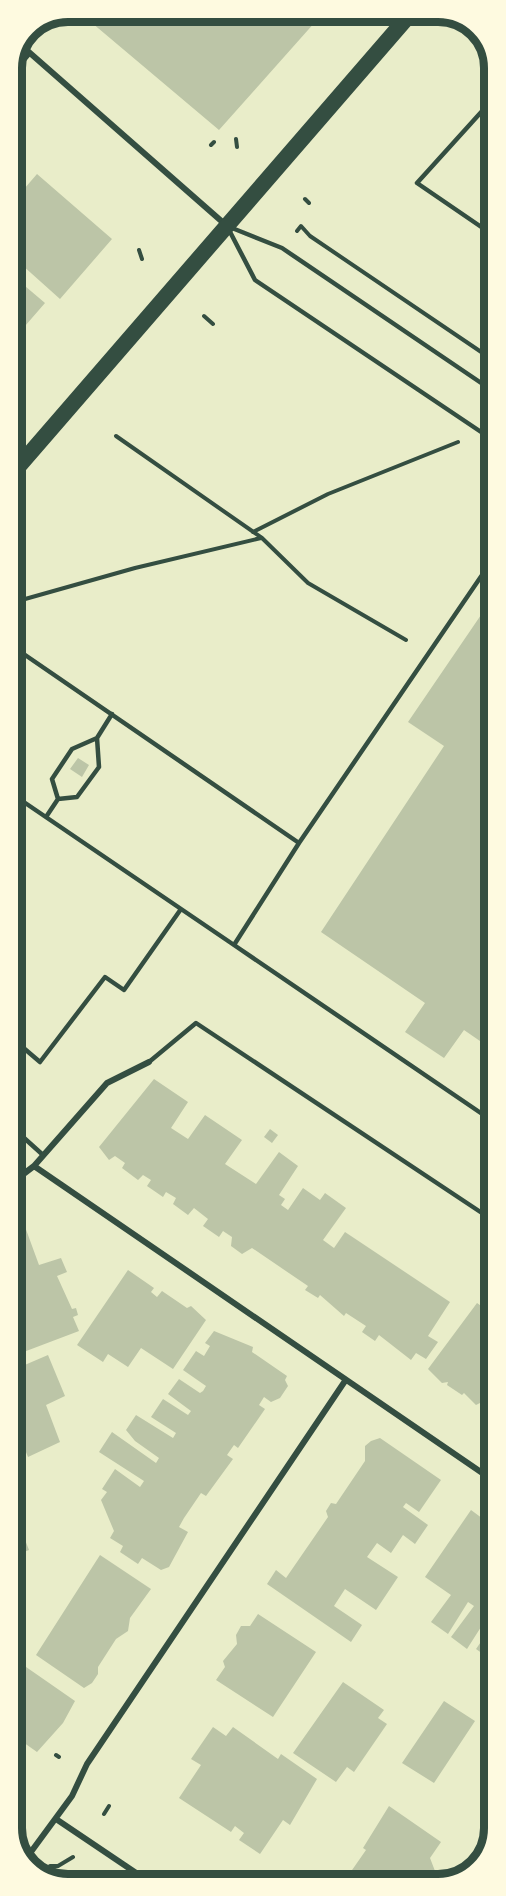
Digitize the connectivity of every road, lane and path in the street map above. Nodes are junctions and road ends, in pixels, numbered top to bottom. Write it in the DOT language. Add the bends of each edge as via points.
graph roads {
  1 [pos="403,23"];
  2 [pos="27,50"];
  3 [pos="30,53"];
  4 [pos="23,61"];
  5 [pos="484,109"];
  6 [pos="236,139"];
  7 [pos="237,147"];
  8 [pos="305,199"];
  9 [pos="309,203"];
  10 [pos="227,226"];
  11 [pos="484,229"];
  12 [pos="297,231"];
  13 [pos="139,250"];
  14 [pos="142,259"];
  15 [pos="204,316"];
  16 [pos="213,324"];
  17 [pos="484,354"];
  18 [pos="484,385"];
  19 [pos="484,434"];
  20 [pos="116,436"];
  21 [pos="461,440"];
  22 [pos="23,461"];
  23 [pos="253,532"];
  24 [pos="262,538"];
  25 [pos="484,571"];
  26 [pos="23,601"];
  27 [pos="406,640"];
  28 [pos="23,653"];
  29 [pos="112,714"];
  30 [pos="97,738"];
  31 [pos="58,799"];
  32 [pos="23,801"];
  33 [pos="46,817"];
  34 [pos="299,843"];
  35 [pos="181,909"];
  36 [pos="234,945"];
  37 [pos="23,1048"];
  38 [pos="149,1062"];
  39 [pos="484,1115"];
  40 [pos="23,1137"];
  41 [pos="43,1155"];
  42 [pos="34,1166"];
  43 [pos="23,1174"];
  44 [pos="484,1214"];
  45 [pos="345,1381"];
  46 [pos="484,1474"];
  47 [pos="109,1806"];
  48 [pos="104,1814"];
  49 [pos="56,1819"];
  50 [pos="31,1853"];
  51 [pos="73,1857"];
  52 [pos="58,1866"];
  53 [pos="136,1873"];
  1 -- 10 [label="highway"];
  2 -- 3 [label="street"];
  3 -- 4 [label="lane"];
  3 -- 10 [label="street"];
  5 -- 11 [label="lane" via="417,183"];
  6 -- 7 [label="path"];
  8 -- 9 [label="path"];
  10 -- 18 [label="lane" via="282,248"];
  10 -- 19 [label="lane" via="255,280"];
  10 -- 22 [label="highway"];
  12 -- 17 [label="path" via="301,226 310,236"];
  13 -- 14 [label="path"];
  15 -- 16 [label="path"];
  20 -- 23 [label="path"];
  21 -- 23 [label="path" via="328,494"];
  23 -- 24 [label="path"];
  24 -- 26 [label="path" via="135,568"];
  24 -- 27 [label="path" via="308,583"];
  25 -- 34 [label="lane"];
  28 -- 29 [label="lane"];
  29 -- 30 [label="lane"];
  29 -- 34 [label="lane"];
  30 -- 31 [label="lane" via="72,749 52,779"];
  30 -- 31 [label="lane" via="99,767 78,797"];
  31 -- 33 [label="lane"];
  32 -- 33 [label="lane"];
  33 -- 35 [label="lane"];
  34 -- 36 [label="lane"];
  35 -- 36 [label="lane"];
  35 -- 37 [label="lane" via="124,990 105,977 40,1062"];
  36 -- 39 [label="lane"];
  38 -- 41 [label="street" via="106,1083"];
  38 -- 44 [label="lane" via="196,1023"];
  40 -- 41 [label="lane"];
  41 -- 42 [label="street"];
  42 -- 43 [label="street"];
  42 -- 45 [label="street"];
  45 -- 46 [label="street"];
  45 -- 49 [label="street" via="87,1764"];
  47 -- 48 [label="path"];
  49 -- 50 [label="street"];
  49 -- 53 [label="street"];
  51 -- 52 [label="path"];
}
